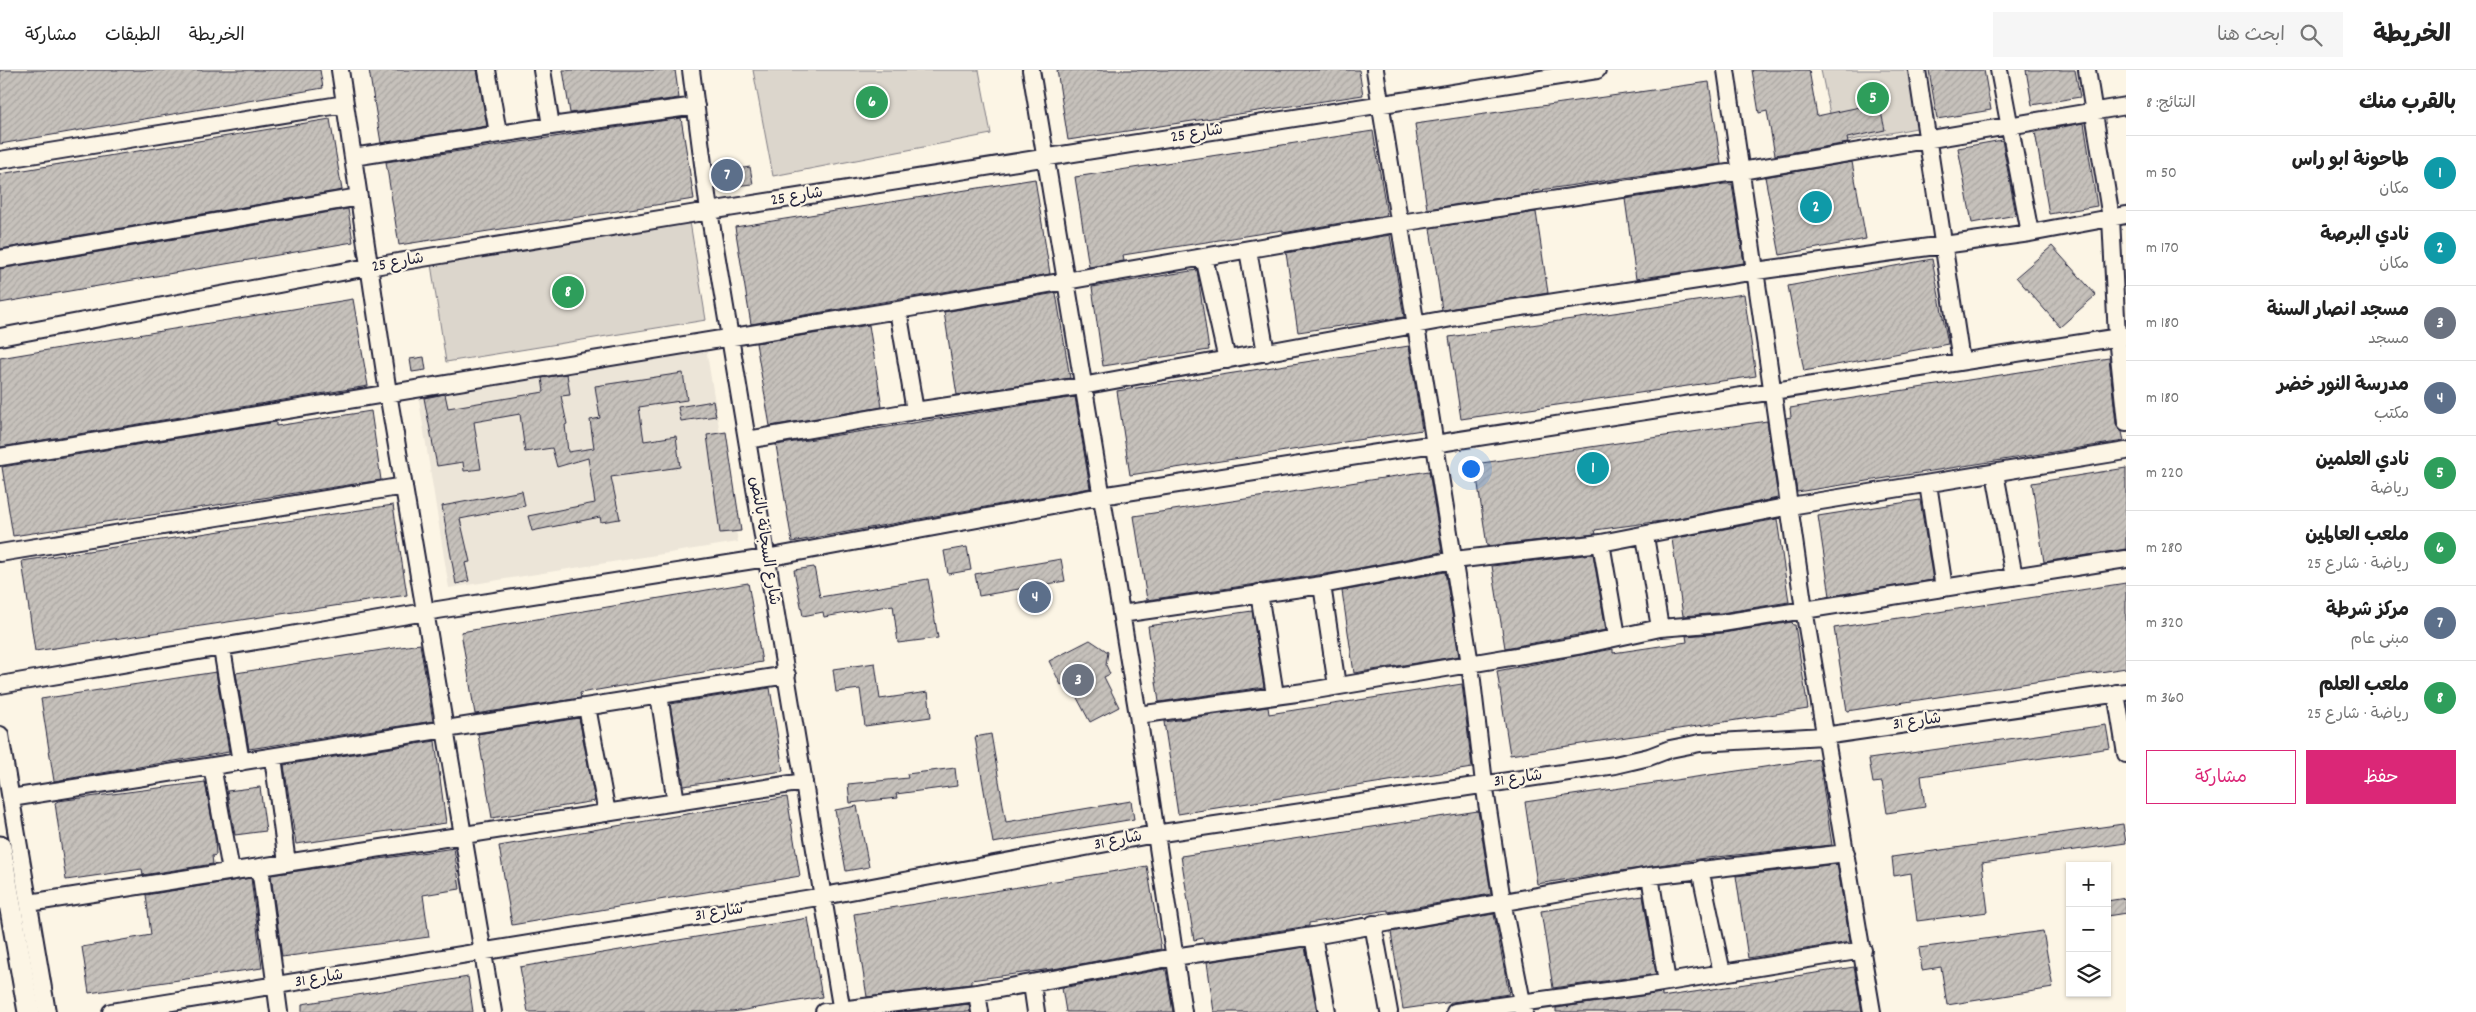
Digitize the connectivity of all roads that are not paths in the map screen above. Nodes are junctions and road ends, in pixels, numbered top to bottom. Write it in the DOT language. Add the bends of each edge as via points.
graph roads {
  1 [pos="340,70"];
  2 [pos="486,70"];
  3 [pos="542,70"];
  4 [pos="691,70"];
  5 [pos="1031,70"];
  6 [pos="1375,70"];
  7 [pos="1597,70"];
  8 [pos="1726,70"];
  9 [pos="1917,70"];
  10 [pos="1999,70"];
  11 [pos="2087,70"];
  12 [pos="345,104"];
  13 [pos="1381,105"];
  14 [pos="696,106"];
  15 [pos="2126,106"];
  16 [pos="2094,111"];
  17 [pos="551,126"];
  18 [pos="2010,126"];
  19 [pos="498,133"];
  20 [pos="1928,140"];
  21 [pos="353,158"];
  22 [pos="1045,158"];
  23 [pos="0,160"];
  24 [pos="1741,171"];
  25 [pos="359,197"];
  26 [pos="709,211"];
  27 [pos="2118,216"];
  28 [pos="1400,223"];
  29 [pos="2030,233"];
  30 [pos="1944,246"];
  31 [pos="1248,250"];
  32 [pos="1204,257"];
  33 [pos="0,259"];
  34 [pos="368,267"];
  35 [pos="1756,271"];
  36 [pos="1065,281"];
  37 [pos="898,310"];
  38 [pos="1417,324"];
  39 [pos="2121,336"];
  40 [pos="0,337"];
  41 [pos="730,337"];
  42 [pos="1266,353"];
  43 [pos="1227,360"];
  44 [pos="1961,361"];
  45 [pos="1082,386"];
  46 [pos="1772,392"];
  47 [pos="388,393"];
  48 [pos="914,412"];
  49 [pos="2126,423"];
  50 [pos="747,440"];
  51 [pos="1436,443"];
  52 [pos="2126,451"];
  53 [pos="0,457"];
  54 [pos="1995,473"];
  55 [pos="1928,484"];
  56 [pos="404,486"];
  57 [pos="1101,496"];
  58 [pos="1790,506"];
  59 [pos="1645,536"];
  60 [pos="1601,543"];
  61 [pos="0,553"];
  62 [pos="766,558"];
  63 [pos="2126,559"];
  64 [pos="1454,560"];
  65 [pos="2014,577"];
  66 [pos="1322,585"];
  67 [pos="1944,588"];
  68 [pos="1259,593"];
  69 [pos="1804,609"];
  70 [pos="425,612"];
  71 [pos="1121,614"];
  72 [pos="1660,628"];
  73 [pos="1617,636"];
  74 [pos="222,649"];
  75 [pos="1470,664"];
  76 [pos="787,675"];
  77 [pos="0,685"];
  78 [pos="1337,686"];
  79 [pos="2121,692"];
  80 [pos="659,695"];
  81 [pos="1275,696"];
  82 [pos="586,707"];
  83 [pos="1138,715"];
  84 [pos="445,729"];
  85 [pos="0,735"];
  86 [pos="1824,736"];
  87 [pos="2126,754"];
  88 [pos="273,756"];
  89 [pos="241,762"];
  90 [pos="212,766"];
  91 [pos="804,782"];
  92 [pos="1484,783"];
  93 [pos="11,798"];
  94 [pos="676,802"];
  95 [pos="607,813"];
  96 [pos="1155,834"];
  97 [pos="463,835"];
  98 [pos="0,846"];
  99 [pos="1846,853"];
  100 [pos="287,863"];
  101 [pos="260,867"];
  102 [pos="1700,869"];
  103 [pos="231,871"];
  104 [pos="1650,876"];
  105 [pos="824,896"];
  106 [pos="1502,901"];
  107 [pos="29,904"];
  108 [pos="1374,924"];
  109 [pos="1313,936"];
  110 [pos="1863,950"];
  111 [pos="482,952"];
  112 [pos="1174,957"];
  113 [pos="1722,973"];
  114 [pos="1667,982"];
  115 [pos="1032,984"];
  116 [pos="275,986"];
  117 [pos="977,993"];
  118 [pos="1523,1007"];
  119 [pos="842,1011"];
  120 [pos="29,1012"];
  121 [pos="47,1012"];
  122 [pos="111,1012"];
  123 [pos="278,1012"];
  124 [pos="493,1012"];
  125 [pos="824,1012"];
  126 [pos="980,1012"];
  127 [pos="1036,1012"];
  128 [pos="1183,1012"];
  129 [pos="1327,1012"];
  130 [pos="1388,1012"];
  131 [pos="1455,1012"];
  132 [pos="1872,1012"];
  1 -- 12 [label="street"];
  2 -- 19 [label="street"];
  3 -- 17 [label="street"];
  4 -- 14 [label="street, شارع السجانة بالنص"];
  5 -- 22 [label="street"];
  6 -- 13 [label="street"];
  7 -- 13 [label="street, شارع 25"];
  8 -- 24 [label="street"];
  9 -- 20 [label="street"];
  10 -- 18 [label="street"];
  11 -- 16 [label="street"];
  12 -- 21 [label="street"];
  12 -- 23 [label="street"];
  13 -- 22 [label="street, شارع 25"];
  13 -- 28 [label="street"];
  14 -- 17 [label="street"];
  14 -- 26 [label="street, شارع السجانة بالنص"];
  15 -- 16 [label="street"];
  16 -- 18 [label="street"];
  16 -- 27 [label="street"];
  17 -- 19 [label="street"];
  18 -- 20 [label="street"];
  18 -- 29 [label="street"];
  19 -- 21 [label="street"];
  20 -- 24 [label="street"];
  20 -- 30 [label="street"];
  21 -- 25 [label="street"];
  22 -- 26 [label="street, شارع 25"];
  22 -- 36 [label="street"];
  24 -- 28 [label="street"];
  24 -- 35 [label="street"];
  25 -- 33 [label="street"];
  25 -- 34 [label="street"];
  26 -- 34 [label="street, شارع 25"];
  26 -- 41 [label="street, شارع السجانة بالنص"];
  27 -- 29 [label="street"];
  27 -- 39 [label="street"];
  28 -- 31 [label="street"];
  28 -- 38 [label="street"];
  29 -- 30 [label="street"];
  30 -- 35 [label="street"];
  30 -- 44 [label="street"];
  31 -- 32 [label="street"];
  31 -- 42 [label="street"];
  32 -- 36 [label="street"];
  32 -- 43 [label="street"];
  34 -- 40 [label="street, شارع 25"];
  34 -- 47 [label="street"];
  35 -- 38 [label="street"];
  35 -- 46 [label="street"];
  36 -- 37 [label="street"];
  36 -- 45 [label="street"];
  37 -- 41 [label="street"];
  37 -- 48 [label="street"];
  38 -- 42 [label="street"];
  38 -- 51 [label="street"];
  39 -- 44 [label="street"];
  39 -- 49 [label="street"];
  41 -- 47 [label="street"];
  41 -- 50 [label="street, شارع السجانة بالنص"];
  42 -- 43 [label="street"];
  43 -- 45 [label="street"];
  44 -- 46 [label="street"];
  45 -- 48 [label="street"];
  45 -- 57 [label="street"];
  46 -- 51 [label="street"];
  46 -- 58 [label="street"];
  47 -- 53 [label="street"];
  47 -- 56 [label="street"];
  48 -- 50 [label="street"];
  50 -- 62 [label="street, شارع السجانة بالنص"];
  51 -- 57 [label="street"];
  51 -- 64 [label="street"];
  52 -- 54 [label="street"];
  54 -- 55 [label="street"];
  54 -- 65 [label="street"];
  55 -- 58 [label="street"];
  55 -- 67 [label="street"];
  56 -- 61 [label="street"];
  56 -- 70 [label="street"];
  57 -- 62 [label="street"];
  57 -- 71 [label="street"];
  58 -- 59 [label="street"];
  58 -- 69 [label="street"];
  59 -- 60 [label="street"];
  59 -- 72 [label="street"];
  60 -- 64 [label="street"];
  60 -- 73 [label="street"];
  62 -- 70 [label="street"];
  62 -- 76 [label="street, شارع السجانة بالنص"];
  63 -- 65 [label="street"];
  64 -- 66 [label="street"];
  64 -- 75 [label="street"];
  65 -- 67 [label="street"];
  66 -- 68 [label="street"];
  66 -- 78 [label="street"];
  67 -- 69 [label="street"];
  68 -- 71 [label="street"];
  68 -- 81 [label="street"];
  69 -- 72 [label="street" via="1695,627"];
  69 -- 86 [label="street"];
  70 -- 74 [label="street"];
  70 -- 84 [label="street"];
  71 -- 83 [label="street"];
  72 -- 73 [label="street"];
  73 -- 75 [label="street"];
  74 -- 77 [label="street"];
  74 -- 89 [label="street"];
  75 -- 78 [label="street"];
  75 -- 92 [label="street"];
  76 -- 80 [label="street"];
  76 -- 91 [label="street, شارع السجانة بالنص"];
  78 -- 81 [label="street"];
  79 -- 86 [label="street, شارع 31"];
  79 -- 87 [label="street"];
  80 -- 82 [label="street"];
  80 -- 94 [label="street"];
  81 -- 83 [label="street"];
  82 -- 84 [label="street"];
  82 -- 95 [label="street"];
  83 -- 96 [label="street"];
  84 -- 88 [label="street"];
  84 -- 97 [label="street"];
  85 -- 93 [label="street"];
  86 -- 92 [label="street, شارع 31" via="1700,743 1615,765"];
  86 -- 99 [label="street"];
  88 -- 89 [label="street"];
  88 -- 100 [label="street"];
  89 -- 90 [label="street"];
  90 -- 93 [label="street"];
  90 -- 103 [label="street"];
  91 -- 94 [label="street"];
  91 -- 105 [label="street, شارع السجانة بالنص"];
  92 -- 96 [label="street, شارع 31"];
  92 -- 106 [label="street"];
  93 -- 107 [label="street"];
  94 -- 95 [label="street"];
  95 -- 97 [label="street"];
  96 -- 105 [label="street, شارع 31"];
  96 -- 112 [label="street"];
  97 -- 100 [label="street"];
  97 -- 111 [label="street"];
  98 -- 120 [label="main road"];
  99 -- 102 [label="street"];
  99 -- 110 [label="street"];
  100 -- 101 [label="street"];
  101 -- 103 [label="street"];
  101 -- 116 [label="street"];
  102 -- 104 [label="street"];
  102 -- 113 [label="street"];
  103 -- 107 [label="street"];
  104 -- 106 [label="street"];
  104 -- 114 [label="street"];
  105 -- 111 [label="street, شارع 31"];
  105 -- 119 [label="street, شارع السجانة بالنص"];
  106 -- 108 [label="street"];
  106 -- 118 [label="street"];
  107 -- 121 [label="street"];
  108 -- 109 [label="street"];
  108 -- 130 [label="street"];
  109 -- 112 [label="street"];
  109 -- 129 [label="street"];
  110 -- 113 [label="street"];
  110 -- 132 [label="street"];
  111 -- 116 [label="street, شارع 31"];
  111 -- 124 [label="street"];
  112 -- 115 [label="street"];
  112 -- 128 [label="street"];
  113 -- 114 [label="street"];
  114 -- 118 [label="street"];
  115 -- 117 [label="street"];
  115 -- 127 [label="street"];
  116 -- 122 [label="street, شارع 31"];
  116 -- 123 [label="street"];
  117 -- 119 [label="street"];
  117 -- 126 [label="street"];
  118 -- 131 [label="street"];
  119 -- 125 [label="street"];
}
